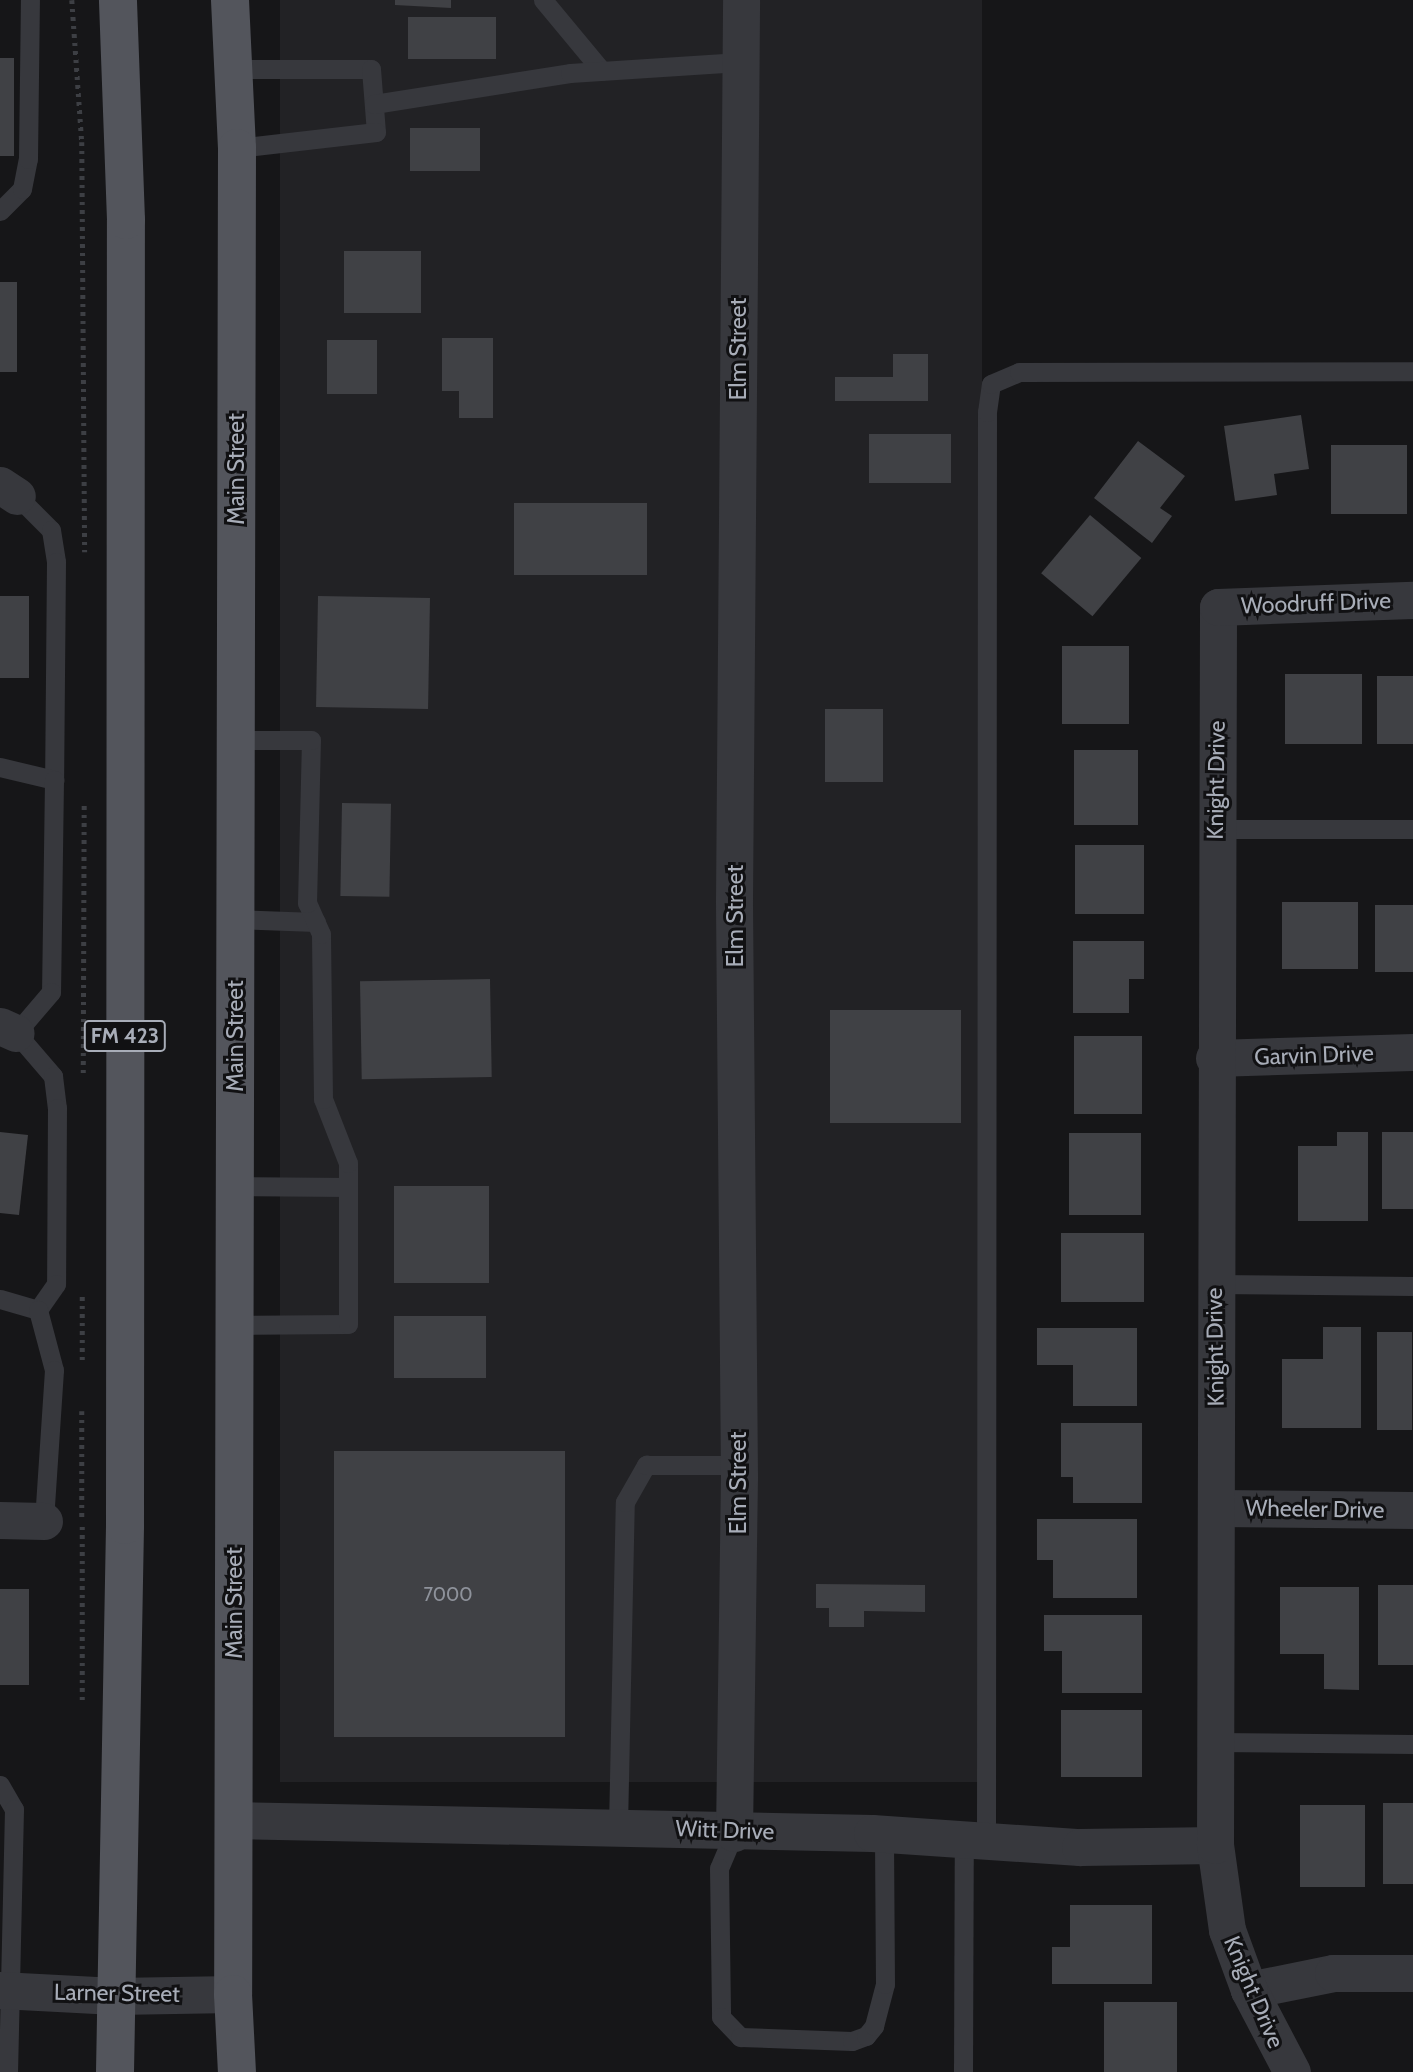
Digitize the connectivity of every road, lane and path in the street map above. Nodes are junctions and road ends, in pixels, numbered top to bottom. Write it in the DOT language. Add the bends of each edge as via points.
graph roads {
  1 [pos="30,0"];
  2 [pos="72,0"];
  3 [pos="118,0"];
  4 [pos="230,0"];
  5 [pos="543,0"];
  6 [pos="741,0"];
  7 [pos="740,62"];
  8 [pos="230,69"];
  9 [pos="602,71"];
  10 [pos="374,104"];
  11 [pos="237,148"];
  12 [pos="0,211"];
  13 [pos="1413,371"];
  14 [pos="9,490"];
  15 [pos="85,562"];
  16 [pos="1413,600"];
  17 [pos="1218,607"];
  18 [pos="236,740"];
  19 [pos="0,767"];
  20 [pos="54,780"];
  21 [pos="84,798"];
  22 [pos="1215,829"];
  23 [pos="1413,830"];
  24 [pos="235,919"];
  25 [pos="316,922"];
  26 [pos="8,1029"];
  27 [pos="1413,1052"];
  28 [pos="1214,1058"];
  29 [pos="83,1085"];
  30 [pos="235,1186"];
  31 [pos="348,1187"];
  32 [pos="1214,1284"];
  33 [pos="1413,1286"];
  34 [pos="82,1288"];
  35 [pos="0,1299"];
  36 [pos="38,1310"];
  37 [pos="235,1325"];
  38 [pos="82,1369"];
  39 [pos="82,1396"];
  40 [pos="739,1465"];
  41 [pos="1218,1508"];
  42 [pos="1413,1510"];
  43 [pos="0,1520"];
  44 [pos="44,1521"];
  45 [pos="82,1708"];
  46 [pos="1217,1742"];
  47 [pos="1413,1744"];
  48 [pos="0,1785"];
  49 [pos="234,1820"];
  50 [pos="618,1827"];
  51 [pos="734,1833"];
  52 [pos="884,1833"];
  53 [pos="975,1837"];
  54 [pos="1215,1845"];
  55 [pos="1413,1973"];
  56 [pos="3,1990"];
  57 [pos="1249,1990"];
  58 [pos="233,1993"];
  59 [pos="115,1996"];
  60 [pos="8,2072"];
  61 [pos="115,2072"];
  62 [pos="237,2072"];
  63 [pos="963,2072"];
  64 [pos="1292,2072"];
  1 -- 12 [label="lane" via="28,159 22,189"];
  2 -- 15 [label="path" via="82,142"];
  3 -- 59 [label="main road, FM 423" via="126,220 125,1525"];
  4 -- 8 [label="main road, Main Street"];
  5 -- 9 [label="lane"];
  6 -- 7 [label="street, Elm Street"];
  7 -- 9 [label="lane"];
  7 -- 40 [label="street, Elm Street" via="734,901"];
  8 -- 10 [label="lane" via="371,69"];
  8 -- 11 [label="main road, Main Street"];
  9 -- 10 [label="lane"];
  10 -- 11 [label="lane" via="376,132"];
  11 -- 18 [label="main road, Main Street"];
  13 -- 53 [label="lane" via="1019,372 991,384 987,412"];
  14 -- 20 [label="lane" via="51,530 56,562"];
  16 -- 17 [label="street, Woodruff Drive"];
  17 -- 22 [label="street, Knight Drive"];
  18 -- 24 [label="main road, Main Street"];
  18 -- 25 [label="lane" via="311,740 307,903"];
  19 -- 20 [label="lane"];
  20 -- 26 [label="lane" via="51,992"];
  21 -- 29 [label="path"];
  22 -- 23 [label="lane"];
  22 -- 28 [label="street, Knight Drive"];
  24 -- 25 [label="lane"];
  24 -- 30 [label="main road, Main Street"];
  25 -- 31 [label="lane" via="321,934 323,1099 348,1163"];
  26 -- 36 [label="lane" via="53,1076 57,1108 56,1283"];
  27 -- 28 [label="street, Garvin Drive"];
  28 -- 32 [label="street, Knight Drive"];
  30 -- 31 [label="lane"];
  30 -- 37 [label="main road, Main Street"];
  31 -- 37 [label="lane" via="348,1324"];
  32 -- 33 [label="lane"];
  32 -- 41 [label="street, Knight Drive"];
  34 -- 38 [label="path"];
  35 -- 36 [label="lane"];
  36 -- 44 [label="lane" via="54,1370"];
  37 -- 49 [label="main road, Main Street"];
  39 -- 45 [label="path"];
  40 -- 50 [label="lane" via="646,1465 625,1502"];
  40 -- 51 [label="street, Elm Street"];
  41 -- 42 [label="street, Wheeler Drive"];
  41 -- 46 [label="street, Knight Drive"];
  43 -- 44 [label="street"];
  46 -- 47 [label="lane"];
  46 -- 54 [label="street, Knight Drive"];
  48 -- 56 [label="lane" via="14,1809"];
  49 -- 50 [label="street, Witt Drive"];
  49 -- 58 [label="main road, Main Street"];
  50 -- 51 [label="street, Witt Drive"];
  51 -- 52 [label="street, Witt Drive"];
  51 -- 52 [label="lane" via="719,1868 721,2017 740,2037 852,2041 866,2036 874,2026 885,1984"];
  52 -- 53 [label="street, Witt Drive"];
  53 -- 54 [label="street, Witt Drive" via="1080,1847"];
  53 -- 63 [label="lane"];
  54 -- 57 [label="street, Knight Drive" via="1227,1930"];
  55 -- 57 [label="street" via="1333,1973"];
  56 -- 59 [label="street, Larner Street"];
  56 -- 60 [label="lane"];
  57 -- 64 [label="street, Knight Drive"];
  58 -- 59 [label="street, Larner Street"];
  58 -- 62 [label="main road, Main Street"];
  59 -- 61 [label="main road, FM 423"];
}
